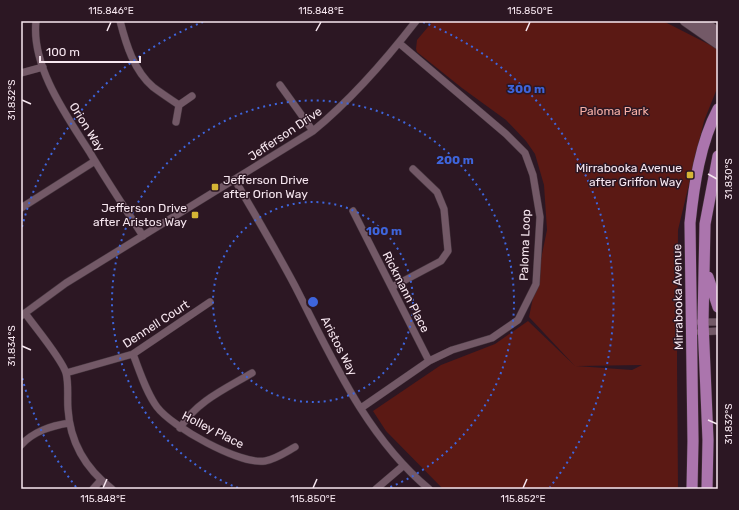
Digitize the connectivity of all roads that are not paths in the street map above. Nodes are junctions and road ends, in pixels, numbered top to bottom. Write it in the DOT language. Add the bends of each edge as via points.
graph roads {
  1 [pos="36,21"];
  2 [pos="120,21"];
  3 [pos="416,21"];
  4 [pos="687,22"];
  5 [pos="718,33"];
  6 [pos="399,43"];
  7 [pos="718,44"];
  8 [pos="43,67"];
  9 [pos="21,73"];
  10 [pos="280,86"];
  11 [pos="192,96"];
  12 [pos="179,104"];
  13 [pos="718,109"];
  14 [pos="176,122"];
  15 [pos="313,131"];
  16 [pos="718,156"];
  17 [pos="95,161"];
  18 [pos="413,169"];
  19 [pos="234,180"];
  20 [pos="21,208"];
  21 [pos="353,211"];
  22 [pos="143,236"];
  23 [pos="704,259"];
  24 [pos="392,287"];
  25 [pos="210,302"];
  26 [pos="718,307"];
  27 [pos="23,314"];
  28 [pos="718,322"];
  29 [pos="691,327"];
  30 [pos="703,327"];
  31 [pos="718,331"];
  32 [pos="134,354"];
  33 [pos="429,361"];
  34 [pos="66,373"];
  35 [pos="252,373"];
  36 [pos="361,408"];
  37 [pos="69,423"];
  38 [pos="180,428"];
  39 [pos="21,445"];
  40 [pos="295,447"];
  41 [pos="403,466"];
  42 [pos="101,480"];
  43 [pos="93,489"];
  44 [pos="112,489"];
  45 [pos="376,489"];
  46 [pos="429,489"];
  47 [pos="692,489"];
  48 [pos="706,489"];
  1 -- 8 [label="street, Orion Way" via="35,31"];
  2 -- 12 [label="street" via="126,47 141,73 152,86"];
  3 -- 6 [label="street, Jefferson Drive"];
  4 -- 5 [label="street" via="712,28"];
  4 -- 7 [label="street"];
  6 -- 15 [label="street, Jefferson Drive" via="353,95"];
  6 -- 33 [label="street, Paloma Loop" via="525,153 533,175 540,217 536,284 518,320 492,338 452,350"];
  8 -- 9 [label="street"];
  8 -- 17 [label="street, Orion Way" via="56,99"];
  10 -- 15 [label="street"];
  11 -- 12 [label="street"];
  12 -- 14 [label="street"];
  13 -- 29 [label="main road, Mirrabooka Avenue" via="705,142 693,197 690,223"];
  15 -- 19 [label="street, Jefferson Drive"];
  16 -- 23 [label="main road, Mirrabooka Avenue" via="705,224"];
  17 -- 20 [label="street"];
  17 -- 22 [label="street, Orion Way"];
  18 -- 24 [label="street" via="437,192 444,209 448,251 441,261"];
  19 -- 22 [label="street, Jefferson Drive"];
  19 -- 36 [label="street, Aristos Way" via="284,266 353,398"];
  21 -- 24 [label="street, Rickmann Place"];
  22 -- 27 [label="street, Jefferson Drive" via="66,283"];
  23 -- 26 [label="main road"];
  23 -- 30 [label="main road, Mirrabooka Avenue"];
  24 -- 33 [label="street, Rickmann Place"];
  25 -- 32 [label="street, Dennell Court"];
  27 -- 34 [label="street"];
  28 -- 30 [label="street"];
  29 -- 30 [label="street"];
  29 -- 47 [label="main road, Mirrabooka Avenue" via="694,441"];
  30 -- 31 [label="street"];
  30 -- 48 [label="main road, Mirrabooka Avenue" via="708,440"];
  32 -- 34 [label="street, Dennell Court"];
  32 -- 38 [label="street, Holley Place" via="147,390 157,407"];
  33 -- 36 [label="street, Paloma Loop"];
  34 -- 37 [label="street"];
  35 -- 38 [label="street" via="203,402"];
  36 -- 41 [label="street, Aristos Way" via="377,435"];
  37 -- 39 [label="street" via="42,430"];
  37 -- 42 [label="street" via="75,445"];
  38 -- 40 [label="street, Holley Place" via="253,461 273,459"];
  41 -- 45 [label="street"];
  41 -- 46 [label="street, Aristos Way"];
  42 -- 43 [label="street"];
  42 -- 44 [label="street"];
}
